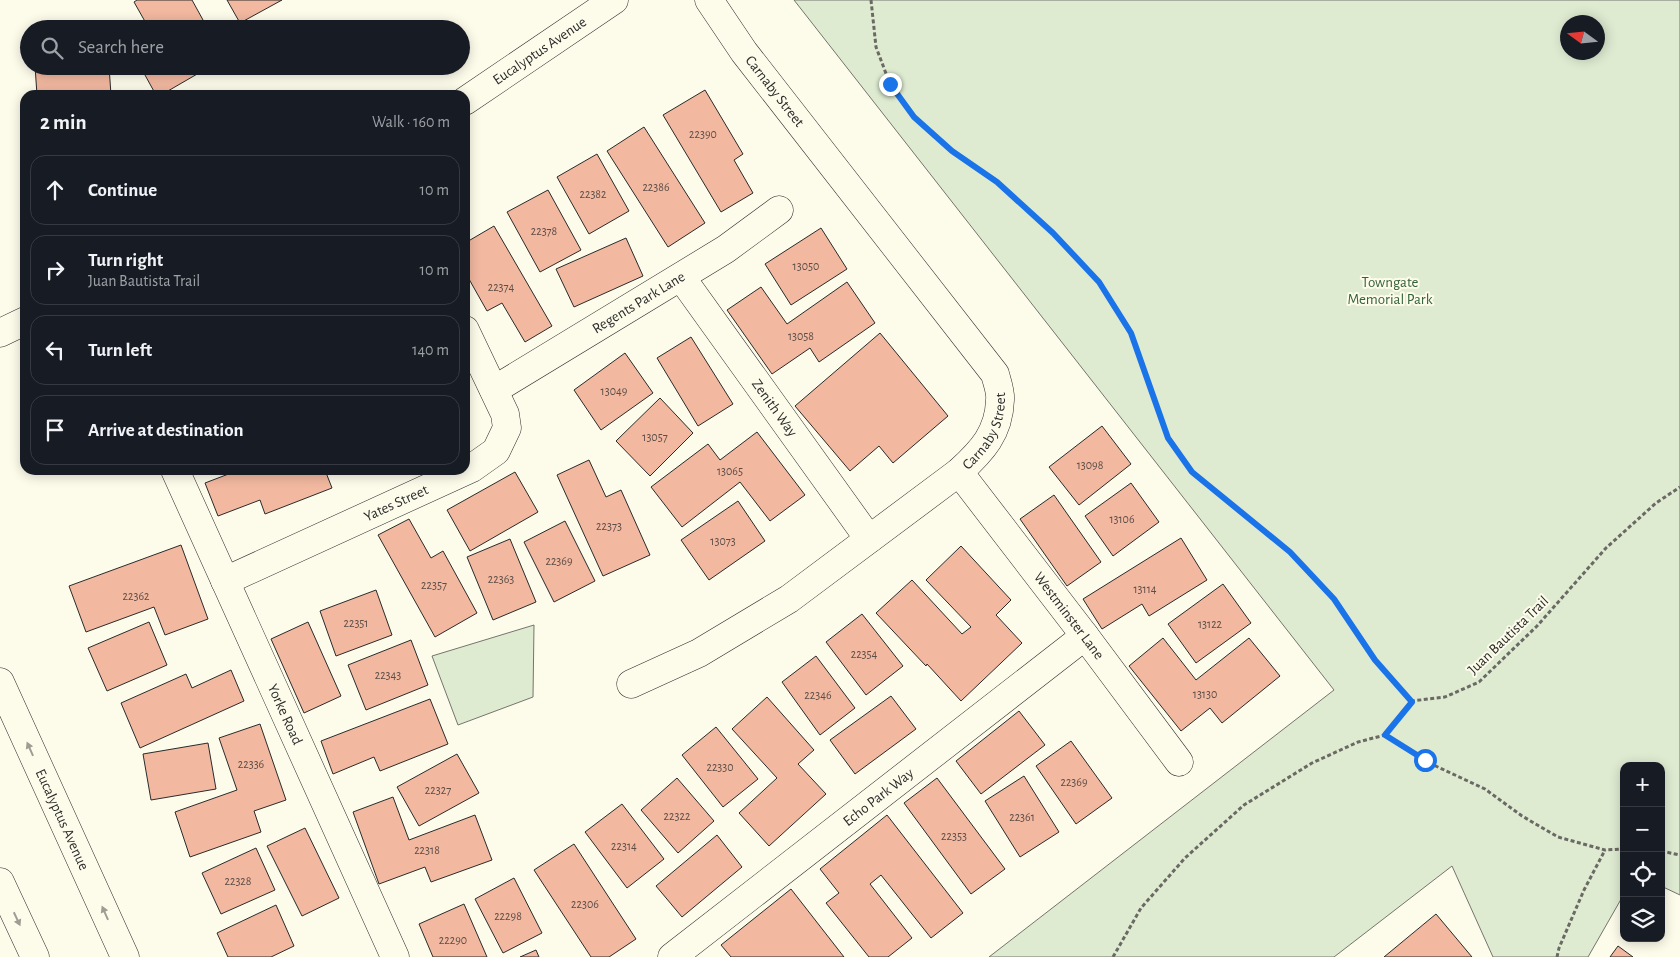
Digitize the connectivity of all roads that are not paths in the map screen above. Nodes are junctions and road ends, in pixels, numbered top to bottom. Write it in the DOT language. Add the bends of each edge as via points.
graph roads {
  1 [pos="614,0"];
  2 [pos="709,0"];
  3 [pos="470,98"];
  4 [pos="779,210"];
  5 [pos="680,277"];
  6 [pos="20,323"];
  7 [pos="0,333"];
  8 [pos="470,340"];
  9 [pos="494,390"];
  10 [pos="470,469"];
  11 [pos="959,472"];
  12 [pos="177,475"];
  13 [pos="457,475"];
  14 [pos="869,539"];
  15 [pos="225,581"];
  16 [pos="1085,636"];
  17 [pos="0,682"];
  18 [pos="631,684"];
  19 [pos="1178,762"];
  20 [pos="0,882"];
  21 [pos="35,957"];
  22 [pos="125,957"];
  23 [pos="396,957"];
  24 [pos="672,957"];
  1 -- 3 [label="street, Eucalyptus Avenue"];
  2 -- 11 [label="street, Carnaby Street" via="744,52 995,374 1000,399 996,427 983,449"];
  4 -- 5 [label="street, Regents Park Lane" via="726,249"];
  5 -- 9 [label="street, Regents Park Lane"];
  5 -- 14 [label="street, Zenith Way"];
  6 -- 7 [label="street"];
  8 -- 9 [label="street, Yates Street"];
  9 -- 10 [label="street, Yates Street" via="506,414 507,428 496,451"];
  11 -- 14 [label="street, Carnaby Street"];
  11 -- 16 [label="street, Westminster Lane"];
  12 -- 15 [label="street, Yorke Road"];
  13 -- 15 [label="street, Yates Street"];
  14 -- 18 [label="street, Carnaby Street" via="789,599 699,653"];
  15 -- 23 [label="street, Yorke Road"];
  16 -- 19 [label="street, Westminster Lane"];
  16 -- 24 [label="street, Echo Park Way"];
  22 -- 17 [label="street, Eucalyptus Avenue, one-way"];
  20 -- 21 [label="street, one-way"];
}
